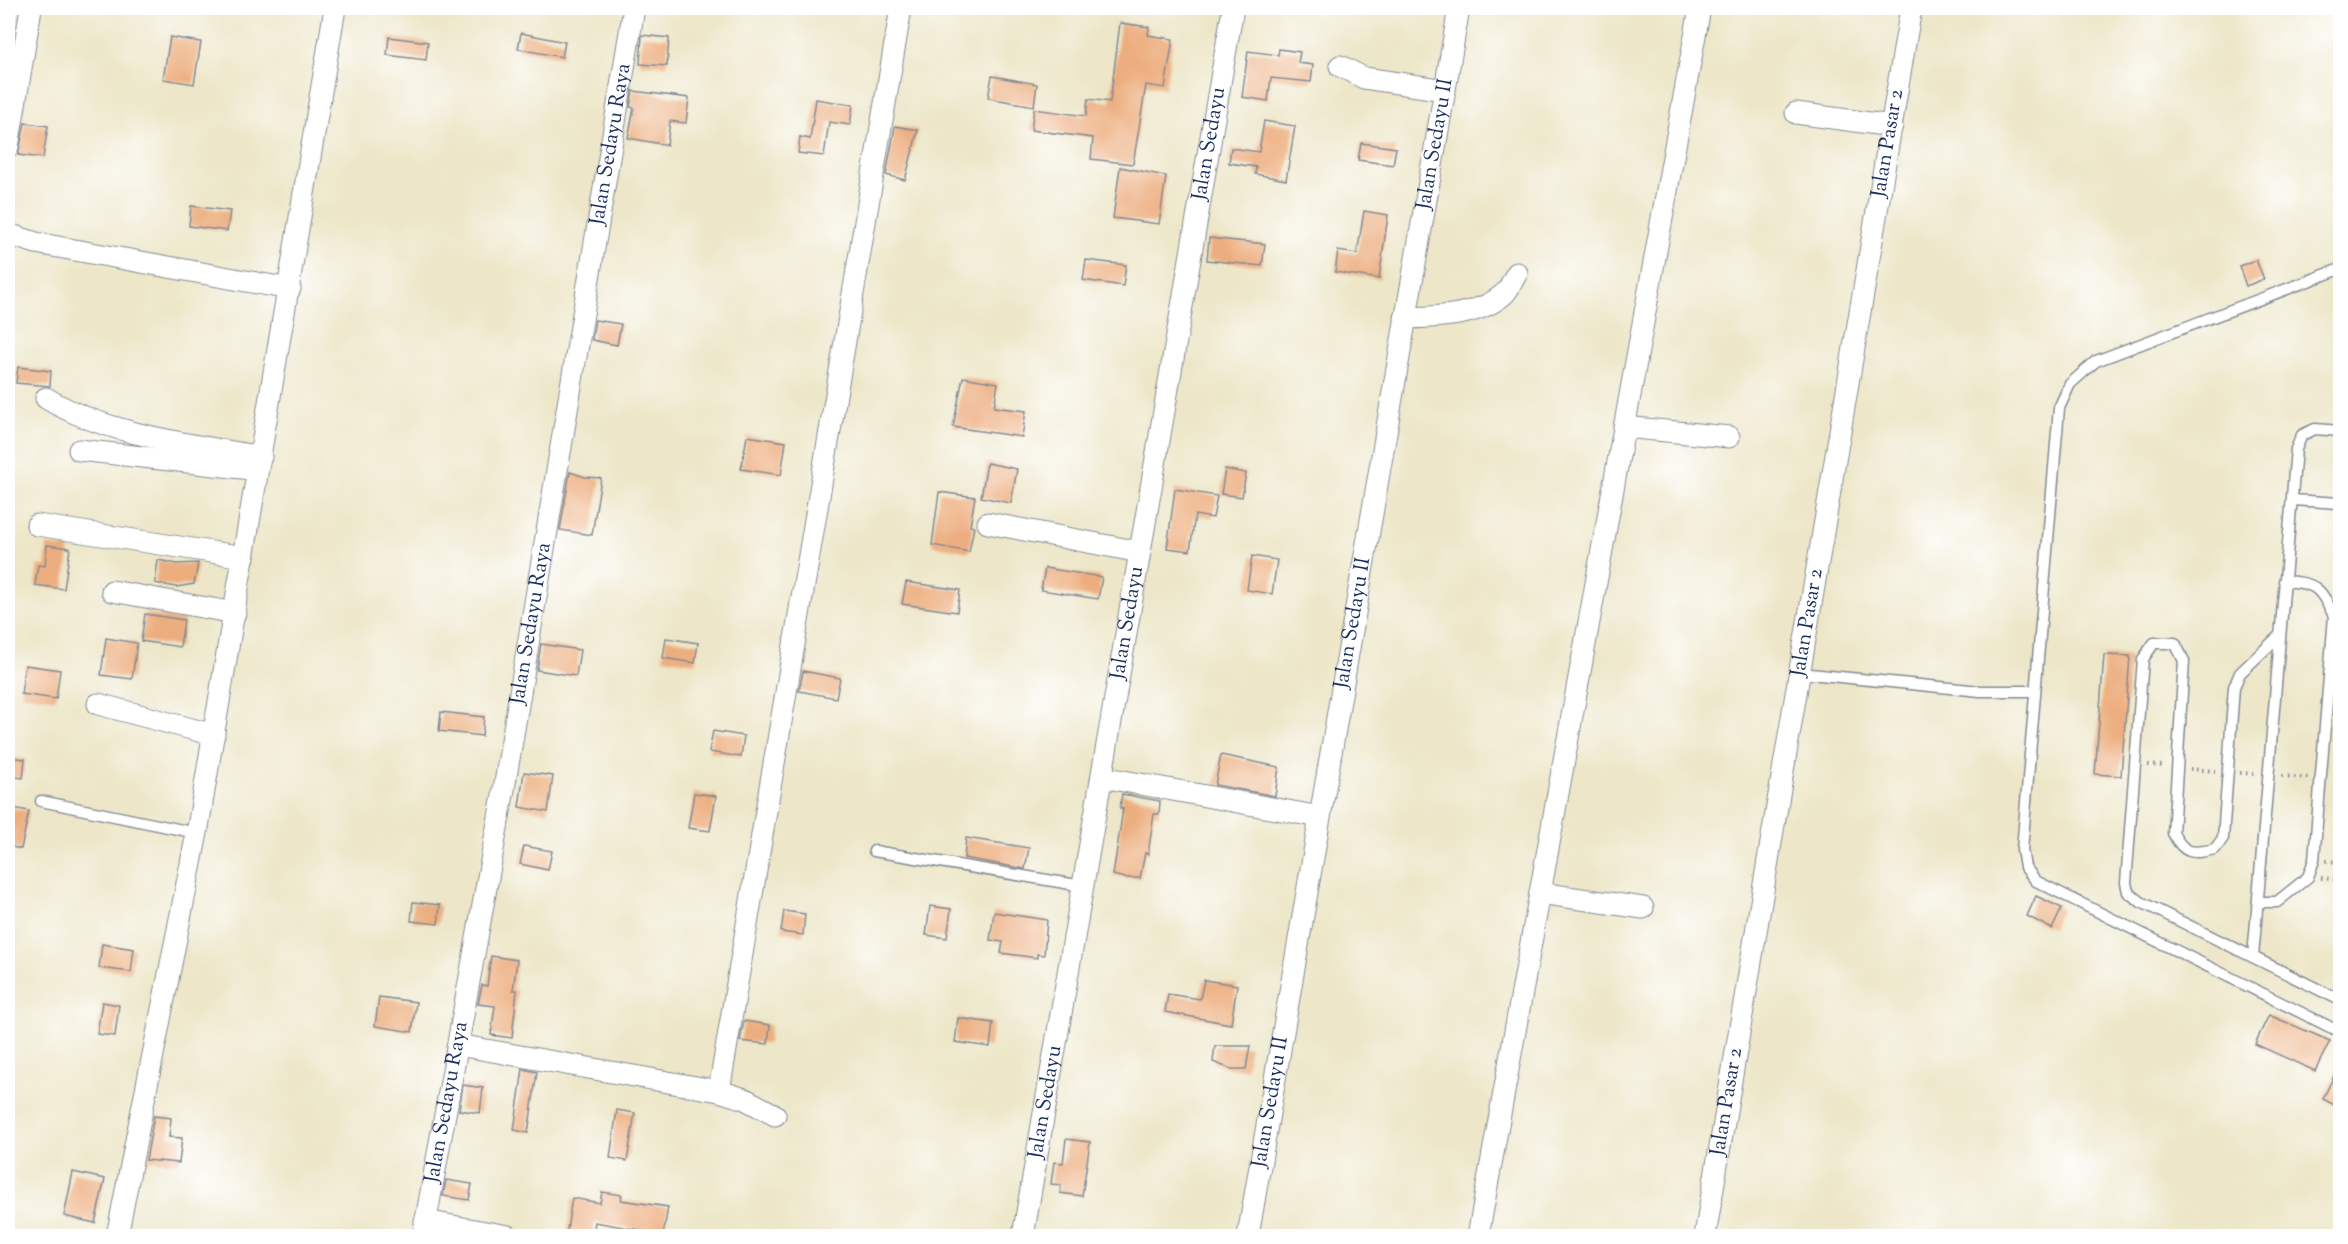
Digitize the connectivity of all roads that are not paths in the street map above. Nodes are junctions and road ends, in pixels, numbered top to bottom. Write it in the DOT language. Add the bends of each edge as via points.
graph roads {
  1 [pos="32,8"];
  2 [pos="335,8"];
  3 [pos="634,8"];
  4 [pos="901,8"];
  5 [pos="1233,8"];
  6 [pos="1459,8"];
  7 [pos="1700,8"];
  8 [pos="1911,8"];
  9 [pos="1340,66"];
  10 [pos="1444,90"];
  11 [pos="1796,113"];
  12 [pos="1892,126"];
  13 [pos="8,147"];
  14 [pos="8,234"];
  15 [pos="2340,269"];
  16 [pos="1517,273"];
  17 [pos="290,289"];
  18 [pos="1405,318"];
  19 [pos="46,398"];
  20 [pos="1624,427"];
  21 [pos="2340,431"];
  22 [pos="1729,437"];
  23 [pos="79,450"];
  24 [pos="260,464"];
  25 [pos="2292,500"];
  26 [pos="2340,503"];
  27 [pos="988,524"];
  28 [pos="37,525"];
  29 [pos="1140,552"];
  30 [pos="244,557"];
  31 [pos="2284,581"];
  32 [pos="112,591"];
  33 [pos="235,613"];
  34 [pos="2280,636"];
  35 [pos="1800,673"];
  36 [pos="2035,691"];
  37 [pos="98,704"];
  38 [pos="214,735"];
  39 [pos="1102,777"];
  40 [pos="41,801"];
  41 [pos="1320,817"];
  42 [pos="197,833"];
  43 [pos="874,851"];
  44 [pos="1083,886"];
  45 [pos="1540,892"];
  46 [pos="2258,902"];
  47 [pos="1643,908"];
  48 [pos="2253,957"];
  49 [pos="2340,1000"];
  50 [pos="2340,1032"];
  51 [pos="458,1045"];
  52 [pos="719,1091"];
  53 [pos="775,1115"];
  54 [pos="424,1229"];
  55 [pos="117,1236"];
  56 [pos="508,1236"];
  57 [pos="1023,1236"];
  58 [pos="1248,1236"];
  59 [pos="1478,1236"];
  60 [pos="1705,1236"];
  1 -- 13 [label="street"];
  2 -- 17 [label="street"];
  3 -- 51 [label="street, Jalan Sedayu Raya"];
  4 -- 52 [label="street"];
  5 -- 29 [label="street, Jalan Sedayu"];
  6 -- 10 [label="street, Jalan Sedayu II"];
  7 -- 20 [label="street"];
  8 -- 12 [label="street, Jalan Pasar 2"];
  9 -- 10 [label="street" via="1364,78"];
  10 -- 18 [label="street, Jalan Sedayu II"];
  11 -- 12 [label="street"];
  12 -- 35 [label="street, Jalan Pasar 2"];
  14 -- 17 [label="street" via="36,243"];
  15 -- 36 [label="lane" via="2096,361 2070,384 2059,408"];
  16 -- 18 [label="street" via="1507,292 1481,307 1438,317"];
  17 -- 24 [label="street"];
  18 -- 41 [label="street, Jalan Sedayu II"];
  19 -- 24 [label="street" via="63,409 131,432"];
  20 -- 22 [label="street"];
  20 -- 45 [label="street"];
  21 -- 25 [label="lane" via="2315,429 2302,435 2296,449"];
  23 -- 24 [label="street"];
  24 -- 30 [label="street"];
  25 -- 26 [label="lane"];
  25 -- 31 [label="lane"];
  27 -- 29 [label="street"];
  28 -- 30 [label="street"];
  29 -- 39 [label="street, Jalan Sedayu"];
  30 -- 33 [label="street"];
  31 -- 34 [label="lane"];
  31 -- 46 [label="lane" via="2309,583 2323,594 2334,616 2314,860 2308,877 2277,902"];
  32 -- 33 [label="street"];
  33 -- 38 [label="street"];
  34 -- 46 [label="lane"];
  34 -- 48 [label="lane" via="2240,673 2234,687 2223,838 2215,849 2195,853 2180,847 2173,833 2184,661 2175,643 2154,643 2143,659 2128,892"];
  35 -- 36 [label="lane" via="1980,691"];
  35 -- 60 [label="street, Jalan Pasar 2"];
  36 -- 50 [label="lane" via="2022,850 2025,867 2036,881"];
  37 -- 38 [label="street"];
  38 -- 42 [label="street"];
  39 -- 41 [label="street"];
  39 -- 44 [label="street, Jalan Sedayu"];
  40 -- 42 [label="lane"];
  41 -- 58 [label="street, Jalan Sedayu II"];
  42 -- 55 [label="street"];
  43 -- 44 [label="lane"];
  44 -- 57 [label="street, Jalan Sedayu"];
  45 -- 47 [label="street"];
  45 -- 59 [label="street"];
  46 -- 48 [label="lane"];
  48 -- 49 [label="lane"];
  51 -- 52 [label="street"];
  51 -- 54 [label="street, Jalan Sedayu Raya"];
  52 -- 53 [label="street"];
  54 -- 56 [label="street"];
}
